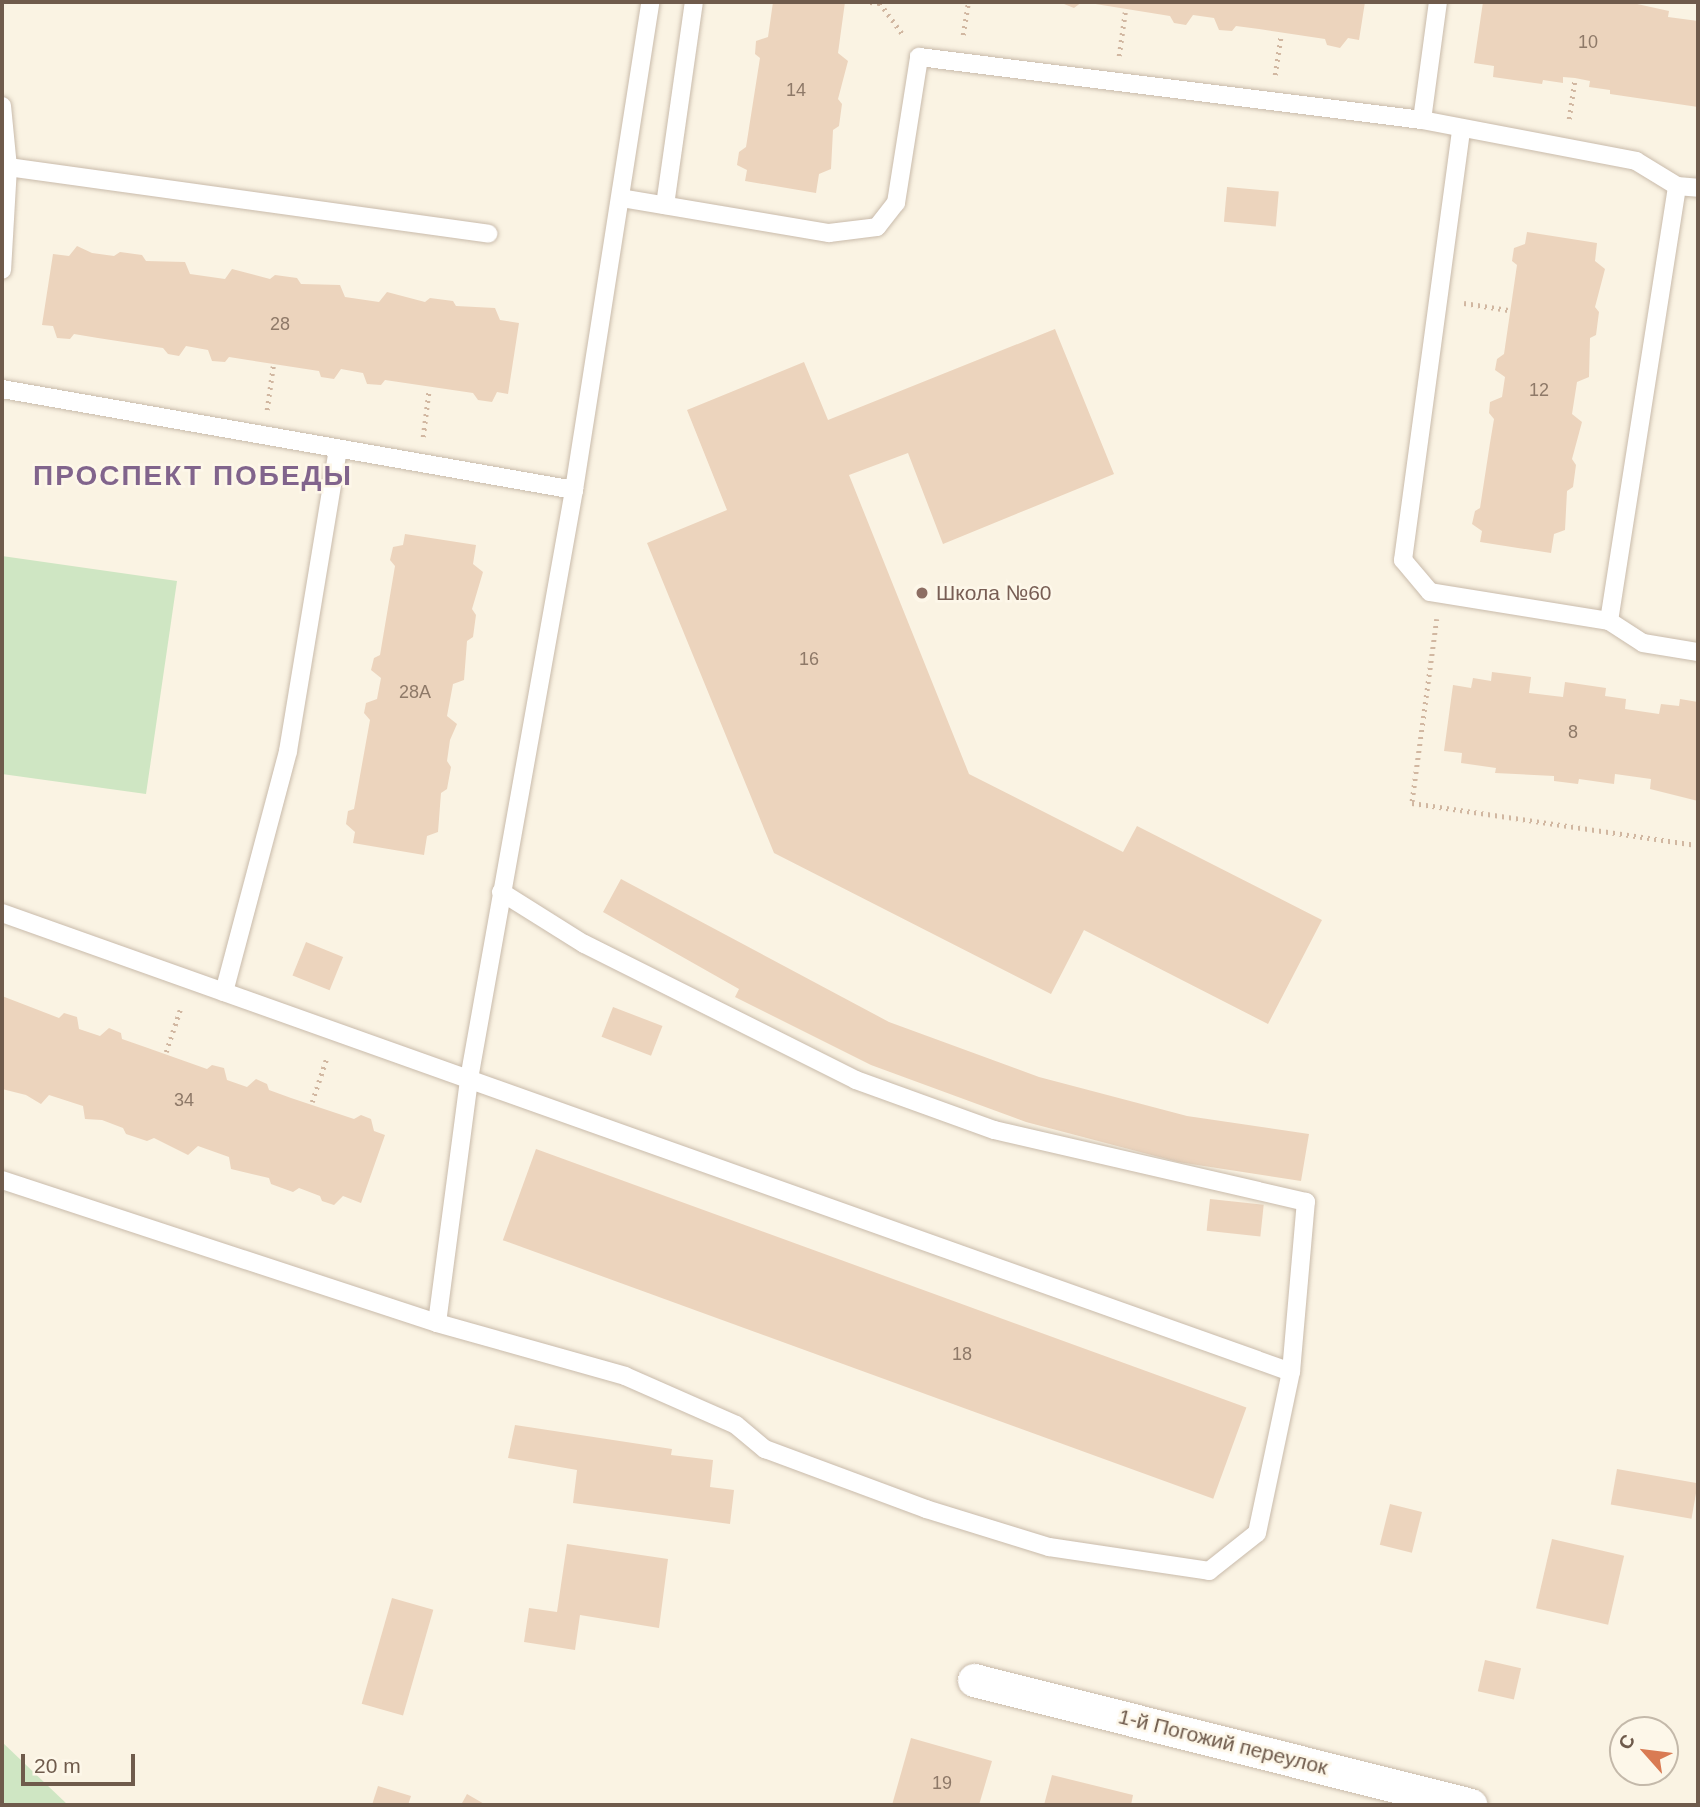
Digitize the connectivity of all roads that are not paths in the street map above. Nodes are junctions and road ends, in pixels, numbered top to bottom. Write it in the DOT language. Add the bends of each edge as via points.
graph roads {
  1 [pos="650,2"];
  2 [pos="695,2"];
  3 [pos="1438,2"];
  4 [pos="2,106"];
  5 [pos="1422,120"];
  6 [pos="1461,131"];
  7 [pos="8,167"];
  8 [pos="1677,186"];
  9 [pos="1698,188"];
  10 [pos="621,198"];
  11 [pos="665,205"];
  12 [pos="488,234"];
  13 [pos="2,270"];
  14 [pos="2,389"];
  15 [pos="338,449"];
  16 [pos="574,490"];
  17 [pos="1609,621"];
  18 [pos="1698,652"];
  19 [pos="501,892"];
  20 [pos="2,913"];
  21 [pos="224,992"];
  22 [pos="469,1079"];
  23 [pos="2,1180"];
  24 [pos="438,1323"];
  25 [pos="1292,1372"];
  26 [pos="974,1680"];
  27 [pos="1471,1805"];
  1 -- 10 [label="lane"];
  2 -- 11 [label="lane"];
  3 -- 5 [label="lane"];
  4 -- 7 [label="lane"];
  5 -- 6 [label="lane"];
  5 -- 11 [label="lane" via="919,57 896,203 877,227 829,233"];
  6 -- 8 [label="lane" via="1636,161"];
  6 -- 17 [label="lane" via="1403,560 1430,592"];
  7 -- 12 [label="lane"];
  7 -- 13 [label="lane"];
  8 -- 9 [label="lane"];
  8 -- 17 [label="lane"];
  10 -- 11 [label="lane"];
  10 -- 16 [label="lane"];
  14 -- 15 [label="lane"];
  15 -- 16 [label="lane"];
  15 -- 21 [label="lane" via="288,751"];
  16 -- 19 [label="lane"];
  17 -- 18 [label="lane" via="1643,643"];
  19 -- 22 [label="lane"];
  19 -- 25 [label="lane" via="584,944 856,1080 994,1130 1306,1202"];
  20 -- 21 [label="lane"];
  21 -- 22 [label="lane"];
  22 -- 24 [label="lane"];
  22 -- 25 [label="lane"];
  23 -- 24 [label="lane"];
  24 -- 25 [label="lane" via="625,1376 736,1425 765,1450 926,1509 1049,1547 1209,1571 1257,1533"];
  26 -- 27 [label="street, 1-й Погожий переулок"];
}
